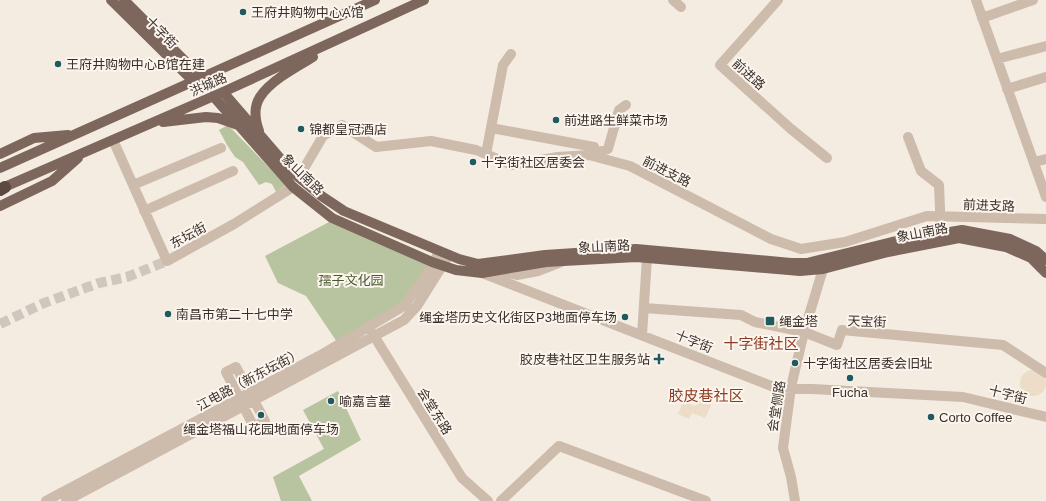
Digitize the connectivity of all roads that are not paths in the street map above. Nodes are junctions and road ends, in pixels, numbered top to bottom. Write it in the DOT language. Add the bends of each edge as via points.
graph roads {
  1 [pos="112,0"];
  2 [pos="124,0"];
  3 [pos="375,0"];
  4 [pos="424,0"];
  5 [pos="672,0"];
  6 [pos="778,0"];
  7 [pos="976,0"];
  8 [pos="1033,0"];
  9 [pos="681,7"];
  10 [pos="982,18"];
  11 [pos="340,39"];
  12 [pos="1046,46"];
  13 [pos="511,54"];
  14 [pos="996,59"];
  15 [pos="1046,78"];
  16 [pos="198,80"];
  17 [pos="1007,89"];
  18 [pos="223,92"];
  19 [pos="213,96"];
  20 [pos="626,105"];
  21 [pos="152,123"];
  22 [pos="240,126"];
  23 [pos="491,128"];
  24 [pos="78,134"];
  25 [pos="260,135"];
  26 [pos="908,137"];
  27 [pos="113,140"];
  28 [pos="221,148"];
  29 [pos="0,152"];
  30 [pos="85,152"];
  31 [pos="486,154"];
  32 [pos="592,154"];
  33 [pos="827,158"];
  34 [pos="1046,159"];
  35 [pos="1034,162"];
  36 [pos="0,168"];
  37 [pos="233,171"];
  38 [pos="299,177"];
  39 [pos="133,185"];
  40 [pos="293,187"];
  41 [pos="2,189"];
  42 [pos="1046,197"];
  43 [pos="0,206"];
  44 [pos="144,211"];
  45 [pos="940,216"];
  46 [pos="1046,219"];
  47 [pos="941,233"];
  48 [pos="439,251"];
  49 [pos="449,255"];
  50 [pos="647,258"];
  51 [pos="1046,260"];
  52 [pos="438,264"];
  53 [pos="823,269"];
  54 [pos="482,273"];
  55 [pos="1046,273"];
  56 [pos="644,308"];
  57 [pos="371,331"];
  58 [pos="804,332"];
  59 [pos="642,335"];
  60 [pos="1046,373"];
  61 [pos="791,388"];
  62 [pos="252,396"];
  63 [pos="241,402"];
  64 [pos="1046,417"];
  65 [pos="46,501"];
  66 [pos="66,501"];
  67 [pos="488,501"];
  68 [pos="501,501"];
  69 [pos="706,501"];
  70 [pos="795,501"];
  1 -- 16 [label="main road, 十字街"];
  2 -- 16 [label="main road, 十字街"];
  3 -- 16 [label="main road, 洪城路"];
  4 -- 11 [label="main road, 洪城路"];
  5 -- 9 [label="street"];
  6 -- 33 [label="street, 前进路" via="720,65"];
  7 -- 10 [label="street"];
  8 -- 10 [label="street"];
  10 -- 14 [label="street"];
  11 -- 18 [label="main road, 洪城路"];
  11 -- 25 [label="main road" via="282,76 259,98 255,122"];
  12 -- 14 [label="street"];
  13 -- 23 [label="street" via="503,65"];
  14 -- 17 [label="street"];
  15 -- 17 [label="street"];
  16 -- 24 [label="main road, 洪城路"];
  17 -- 35 [label="street"];
  18 -- 19 [label="main road, 洪城路"];
  18 -- 25 [label="main road, 象山南路"];
  19 -- 21 [label="main road, 洪城路"];
  19 -- 22 [label="main road, 象山南路"];
  20 -- 32 [label="street" via="619,110 608,149"];
  21 -- 22 [label="main road" via="206,117 218,118"];
  21 -- 27 [label="main road, 洪城路"];
  22 -- 40 [label="main road, 象山南路"];
  23 -- 31 [label="street"];
  23 -- 32 [label="street" via="594,148"];
  24 -- 29 [label="main road" via="34,138"];
  24 -- 36 [label="main road, 洪城路"];
  25 -- 38 [label="main road, 象山南路"];
  26 -- 45 [label="street" via="921,171 939,185"];
  27 -- 30 [label="main road, 洪城路"];
  27 -- 39 [label="street, 东坛街"];
  28 -- 39 [label="street"];
  30 -- 41 [label="main road, 洪城路"];
  30 -- 43 [label="main road" via="52,181"];
  31 -- 32 [label="street, 前进支路" via="512,165"];
  31 -- 38 [label="street, 前进支路" via="431,141 376,147 342,125 324,136"];
  32 -- 45 [label="street, 前进支路" via="630,166 771,239 801,249 845,242 927,216"];
  34 -- 35 [label="street"];
  35 -- 42 [label="street"];
  37 -- 44 [label="street"];
  38 -- 48 [label="main road, 象山南路" via="320,195 344,210"];
  39 -- 44 [label="street, 东坛街"];
  40 -- 44 [label="street, 东坛街" via="234,224 167,261"];
  40 -- 52 [label="main road, 象山南路" via="332,218"];
  45 -- 46 [label="street, 前进支路"];
  45 -- 47 [label="street"];
  47 -- 49 [label="main road, 象山南路" via="807,263 636,248 545,255 478,264"];
  47 -- 51 [label="main road, 象山南路" via="962,230 1010,239 1036,250"];
  48 -- 49 [label="main road, 象山南路"];
  48 -- 52 [label="street, 江电路（新东坛街）"];
  49 -- 52 [label="street, 江电路（新东坛街）"];
  50 -- 53 [label="main road, 象山南路" via="800,271"];
  50 -- 54 [label="main road, 象山南路" via="546,262"];
  50 -- 56 [label="street"];
  52 -- 54 [label="main road, 象山南路" via="456,270"];
  52 -- 57 [label="street, 江电路（新东坛街）" via="404,306"];
  53 -- 55 [label="main road, 象山南路" via="888,252 959,238 1006,247 1031,258"];
  53 -- 58 [label="street, 会堂侧路"];
  54 -- 59 [label="street, 十字街"];
  56 -- 58 [label="street, 天宝街" via="741,315 755,322"];
  56 -- 59 [label="street"];
  57 -- 62 [label="street, 江电路（新东坛街）"];
  57 -- 67 [label="street, 会堂东路" via="462,478"];
  58 -- 60 [label="street, 天宝街" via="837,345 842,330 1003,345"];
  58 -- 61 [label="street, 会堂侧路"];
  59 -- 61 [label="street, 十字街" via="774,387"];
  61 -- 64 [label="street, 十字街" via="963,397"];
  61 -- 70 [label="street, 会堂侧路" via="783,448"];
  62 -- 63 [label="street, 江电路（新东坛街）"];
  62 -- 63 [label="street" via="264,421 254,427"];
  62 -- 63 [label="street" via="236,366 226,372"];
  63 -- 65 [label="street, 江电路（新东坛街）"];
  63 -- 66 [label="street, 江电路（新东坛街）"];
  68 -- 69 [label="street" via="559,446"];
}
